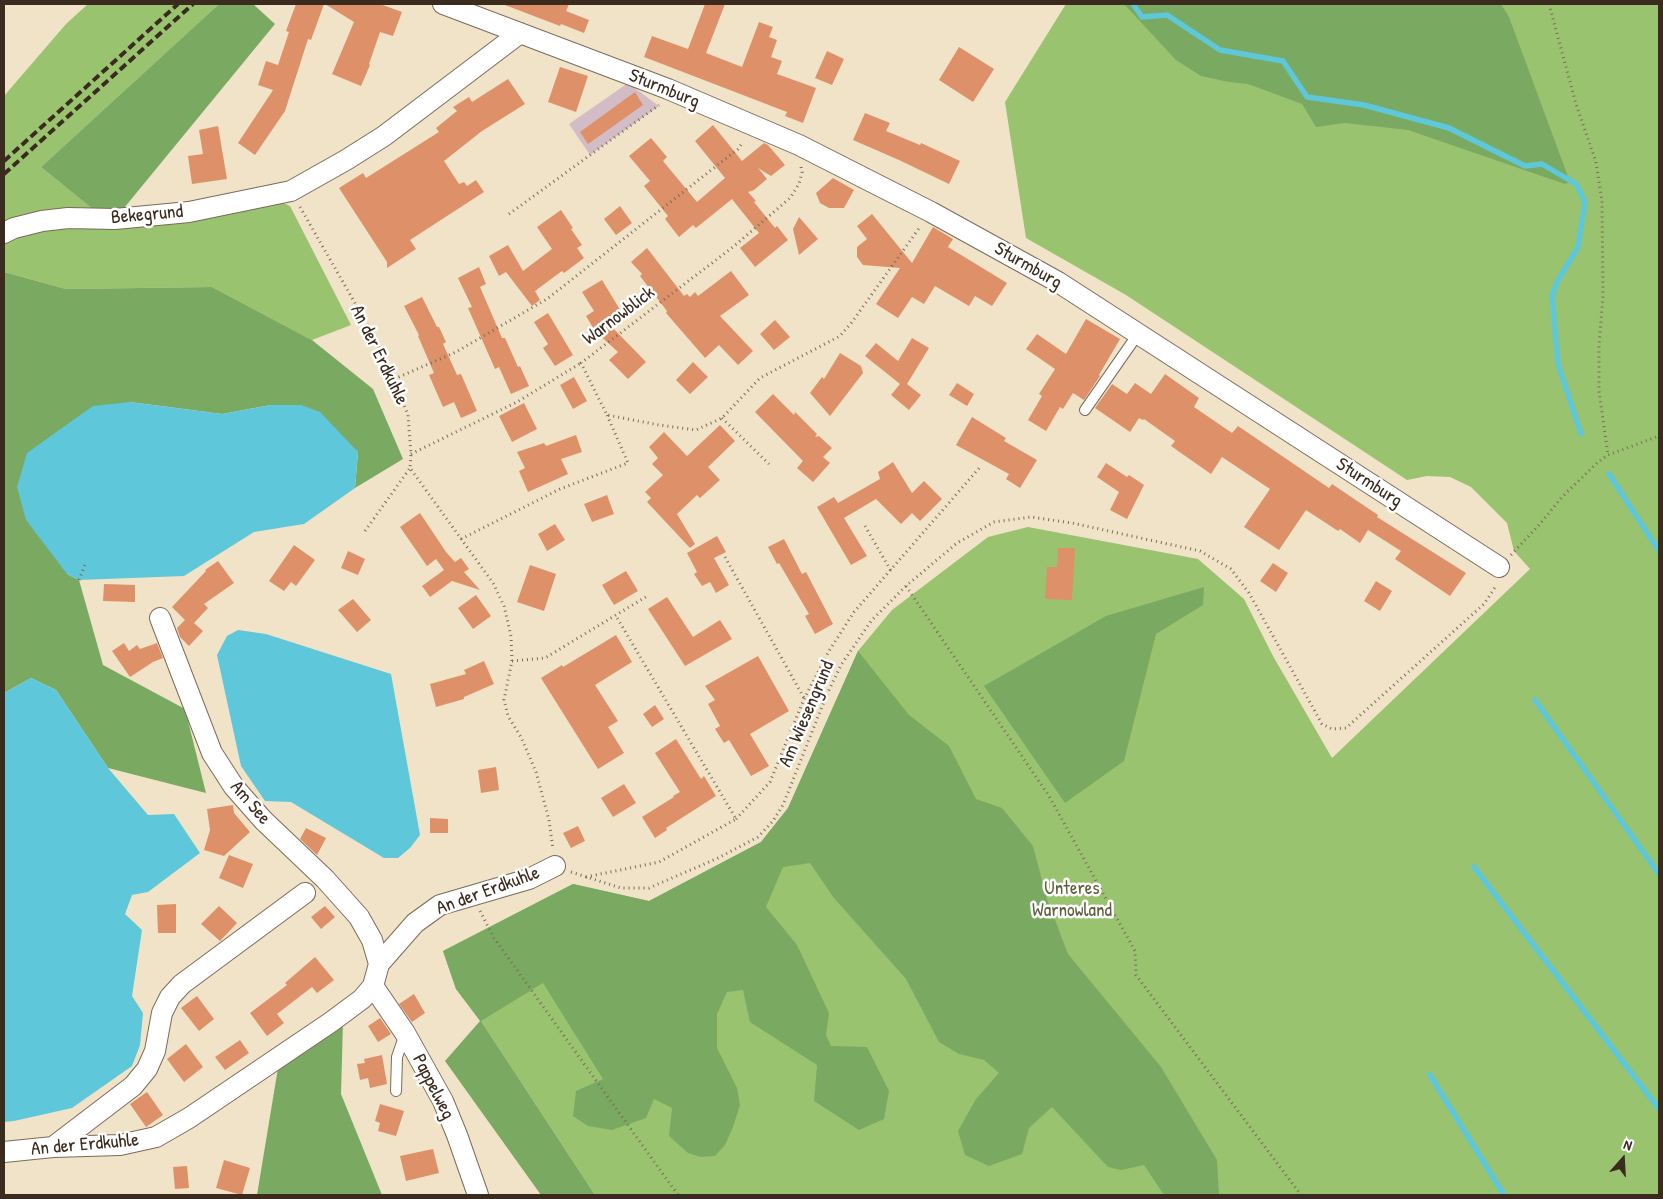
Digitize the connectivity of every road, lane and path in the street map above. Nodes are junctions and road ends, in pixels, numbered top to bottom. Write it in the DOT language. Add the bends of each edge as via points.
graph roads {
  1 [pos="442,4"];
  2 [pos="1549,4"];
  3 [pos="520,33"];
  4 [pos="668,90"];
  5 [pos="753,126"];
  6 [pos="799,144"];
  7 [pos="291,191"];
  8 [pos="931,212"];
  9 [pos="509,214"];
  10 [pos="4,233"];
  11 [pos="1138,334"];
  12 [pos="581,363"];
  13 [pos="394,379"];
  14 [pos="1085,410"];
  15 [pos="606,415"];
  16 [pos="722,418"];
  17 [pos="1659,436"];
  18 [pos="411,454"];
  19 [pos="1608,455"];
  20 [pos="769,464"];
  21 [pos="981,466"];
  22 [pos="410,468"];
  23 [pos="864,526"];
  24 [pos="365,531"];
  25 [pos="461,539"];
  26 [pos="724,557"];
  27 [pos="86,562"];
  28 [pos="1499,567"];
  29 [pos="891,571"];
  30 [pos="79,580"];
  31 [pos="906,586"];
  32 [pos="649,595"];
  33 [pos="616,616"];
  34 [pos="160,618"];
  35 [pos="512,661"];
  36 [pos="804,699"];
  37 [pos="736,819"];
  38 [pos="555,866"];
  39 [pos="586,877"];
  40 [pos="305,893"];
  41 [pos="471,896"];
  42 [pos="379,964"];
  43 [pos="373,986"];
  44 [pos="405,1033"];
  45 [pos="396,1091"];
  46 [pos="53,1146"];
  47 [pos="4,1152"];
  48 [pos="478,1195"];
  49 [pos="678,1195"];
  50 [pos="1301,1195"];
  1 -- 3 [label="street, Sturmburg"];
  2 -- 19 [label="path" via="1576,104 1596,162 1602,201 1599,391"];
  3 -- 4 [label="street, Sturmburg"];
  3 -- 7 [label="street" via="384,136"];
  4 -- 5 [label="street, Sturmburg"];
  4 -- 9 [label="path" via="658,106"];
  5 -- 6 [label="street, Sturmburg"];
  5 -- 13 [label="path" via="738,149 547,299 456,352"];
  6 -- 8 [label="street, Sturmburg"];
  6 -- 12 [label="path, Warnowblick" via="802,172 790,198 733,247"];
  7 -- 10 [label="street, Bekegrund" via="190,212 42,221"];
  7 -- 13 [label="path, An der Erdkuhle" via="371,331"];
  8 -- 11 [label="street, Sturmburg" via="1058,282"];
  8 -- 16 [label="path" via="840,336 760,378"];
  11 -- 14 [label="lane"];
  11 -- 28 [label="street, Sturmburg"];
  12 -- 15 [label="path, Warnowblick"];
  12 -- 18 [label="path" via="516,402"];
  13 -- 18 [label="path, An der Erdkuhle" via="408,415"];
  15 -- 16 [label="path" via="696,430"];
  15 -- 25 [label="path, Warnowblick" via="628,463 560,489"];
  16 -- 20 [label="path"];
  17 -- 19 [label="path"];
  18 -- 22 [label="path, An der Erdkuhle"];
  19 -- 28 [label="path" via="1562,497"];
  21 -- 29 [label="path"];
  22 -- 24 [label="path"];
  22 -- 25 [label="path, An der Erdkuhle"];
  23 -- 29 [label="path"];
  25 -- 35 [label="path, An der Erdkuhle" via="493,584 504,606 511,636"];
  26 -- 36 [label="path"];
  27 -- 30 [label="path"];
  28 -- 31 [label="path, Am Wiesengrund" via="1496,585 1484,604 1346,728 1332,729 1322,724 1249,593 1231,569 1200,551 1031,517 994,522 957,544"];
  29 -- 36 [label="path" via="854,612"];
  31 -- 39 [label="path, Am Wiesengrund" via="872,621 841,665 783,805 758,837 649,888 621,888"];
  31 -- 50 [label="path" via="1049,796 1135,951 1136,975"];
  32 -- 33 [label="path"];
  33 -- 35 [label="path" via="545,658"];
  33 -- 37 [label="path"];
  34 -- 42 [label="street, Am See" via="212,753 234,787 257,813 359,916 372,940"];
  35 -- 38 [label="path, An der Erdkuhle" via="504,700 508,716 522,738 536,772 549,820"];
  36 -- 37 [label="path" via="770,782"];
  37 -- 39 [label="path" via="659,862"];
  38 -- 39 [label="path, Am Wiesengrund"];
  38 -- 41 [label="street, An der Erdkuhle" via="530,879"];
  40 -- 46 [label="street" via="182,984 162,1013 155,1051 138,1081"];
  41 -- 42 [label="street, An der Erdkuhle" via="440,905 416,923"];
  41 -- 49 [label="path" via="494,938"];
  42 -- 43 [label="street, An der Erdkuhle"];
  43 -- 44 [label="street, Pappelweg"];
  43 -- 46 [label="street, An der Erdkuhle" via="362,999 331,1022 156,1137 120,1145"];
  44 -- 45 [label="lane" via="397,1057"];
  44 -- 48 [label="street, Pappelweg" via="443,1101"];
  46 -- 47 [label="street, An der Erdkuhle"];
}
